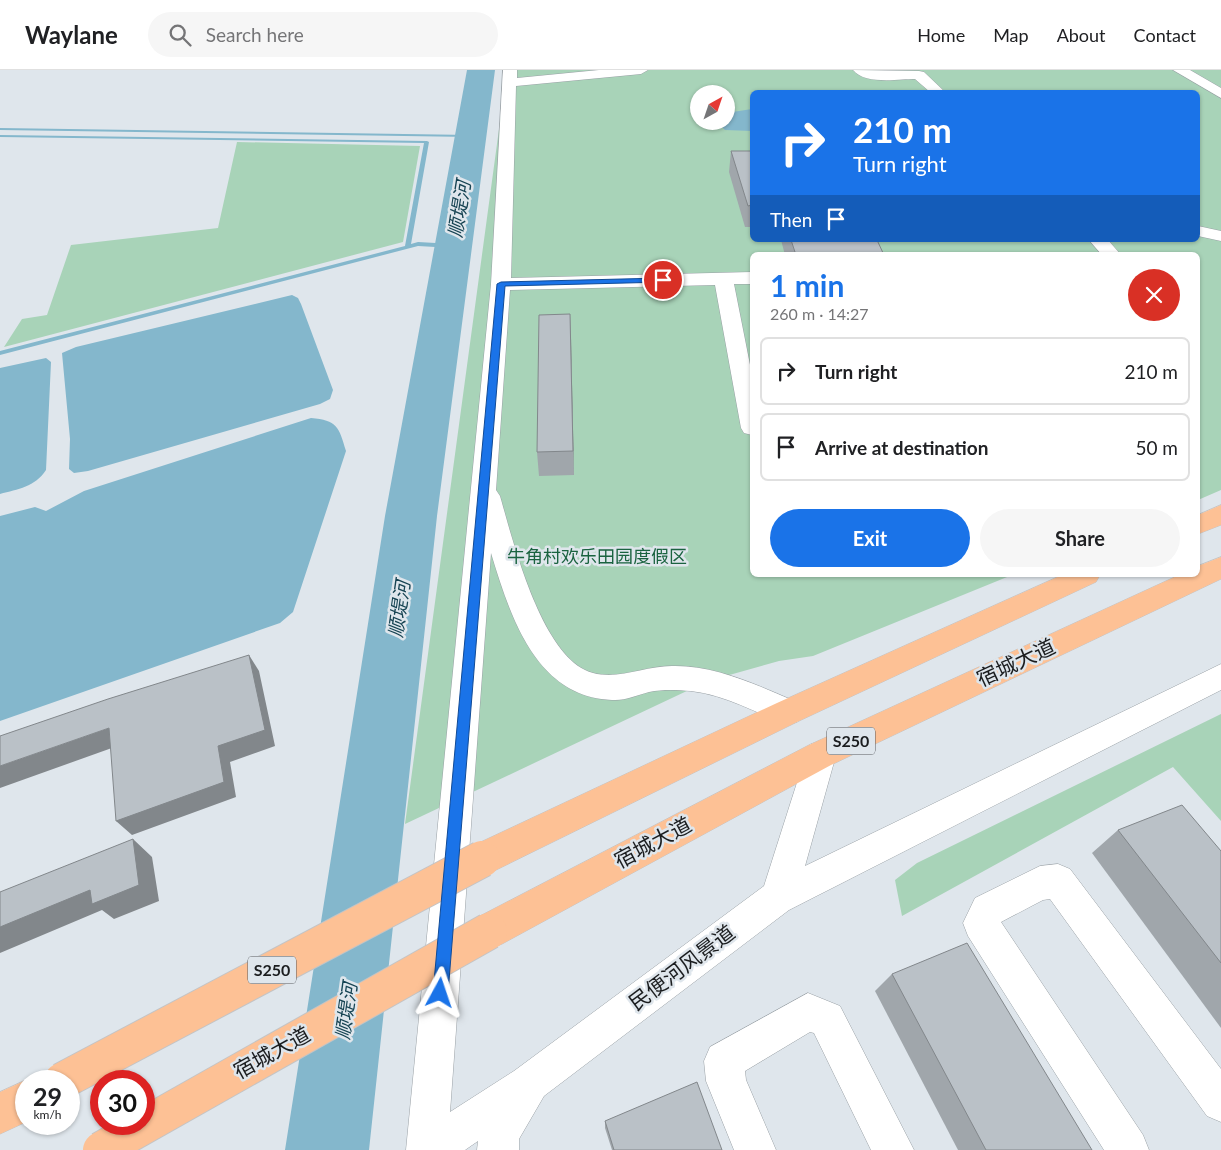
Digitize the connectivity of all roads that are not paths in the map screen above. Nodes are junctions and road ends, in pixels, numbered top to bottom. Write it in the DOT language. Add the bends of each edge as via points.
graph roads {
  1 [pos="641,70"];
  2 [pos="860,70"];
  3 [pos="1180,70"];
  4 [pos="510,76"];
  5 [pos="936,90"];
  6 [pos="1221,94"];
  7 [pos="1200,231"];
  8 [pos="1221,236"];
  9 [pos="1100,242"];
  10 [pos="1109,252"];
  11 [pos="750,278"];
  12 [pos="723,279"];
  13 [pos="501,284"];
  14 [pos="750,418"];
  15 [pos="484,482"];
  16 [pos="1221,567"];
  17 [pos="1083,577"];
  18 [pos="1200,577"];
  19 [pos="1200,577"];
  20 [pos="1221,676"];
  21 [pos="788,712"];
  22 [pos="820,755"];
  23 [pos="777,898"];
  24 [pos="80,1071"];
  25 [pos="530,1082"];
  26 [pos="1221,1102"];
  27 [pos="15,1106"];
  28 [pos="0,1114"];
  29 [pos="101,1150"];
  30 [pos="428,1150"];
  31 [pos="498,1150"];
  32 [pos="755,1150"];
  33 [pos="893,1150"];
  34 [pos="1128,1150"];
  1 -- 4 [label="street"];
  2 -- 5 [label="street" via="873,75 919,75"];
  3 -- 6 [label="street"];
  4 -- 13 [label="street"];
  7 -- 8 [label="street"];
  9 -- 10 [label="street"];
  11 -- 12 [label="street"];
  12 -- 13 [label="street"];
  12 -- 14 [label="street"];
  13 -- 15 [label="street"];
  15 -- 21 [label="street" via="525,616 538,640 559,666 583,684 612,688 653,679 685,678 722,683"];
  15 -- 30 [label="street"];
  16 -- 19 [label="main road, 宿城大道 / S250"];
  17 -- 21 [label="main road, S250"];
  18 -- 22 [label="main road, 宿城大道 / S250"];
  20 -- 23 [label="street, 民便河风景道"];
  21 -- 24 [label="main road, S250, bridge" via="482,858"];
  22 -- 23 [label="street" via="798,838"];
  22 -- 29 [label="main road, 宿城大道 / S250, bridge" via="489,931"];
  23 -- 25 [label="street, 民便河风景道"];
  25 -- 30 [label="street"];
  25 -- 31 [label="street, 民便河风景道" via="499,1134"];
  26 -- 34 [label="street" via="1058,880 1040,883 987,910 981,923"];
  27 -- 28 [label="main road"];
  32 -- 33 [label="street" via="726,1081 724,1062 808,1012 827,1019"];
}
